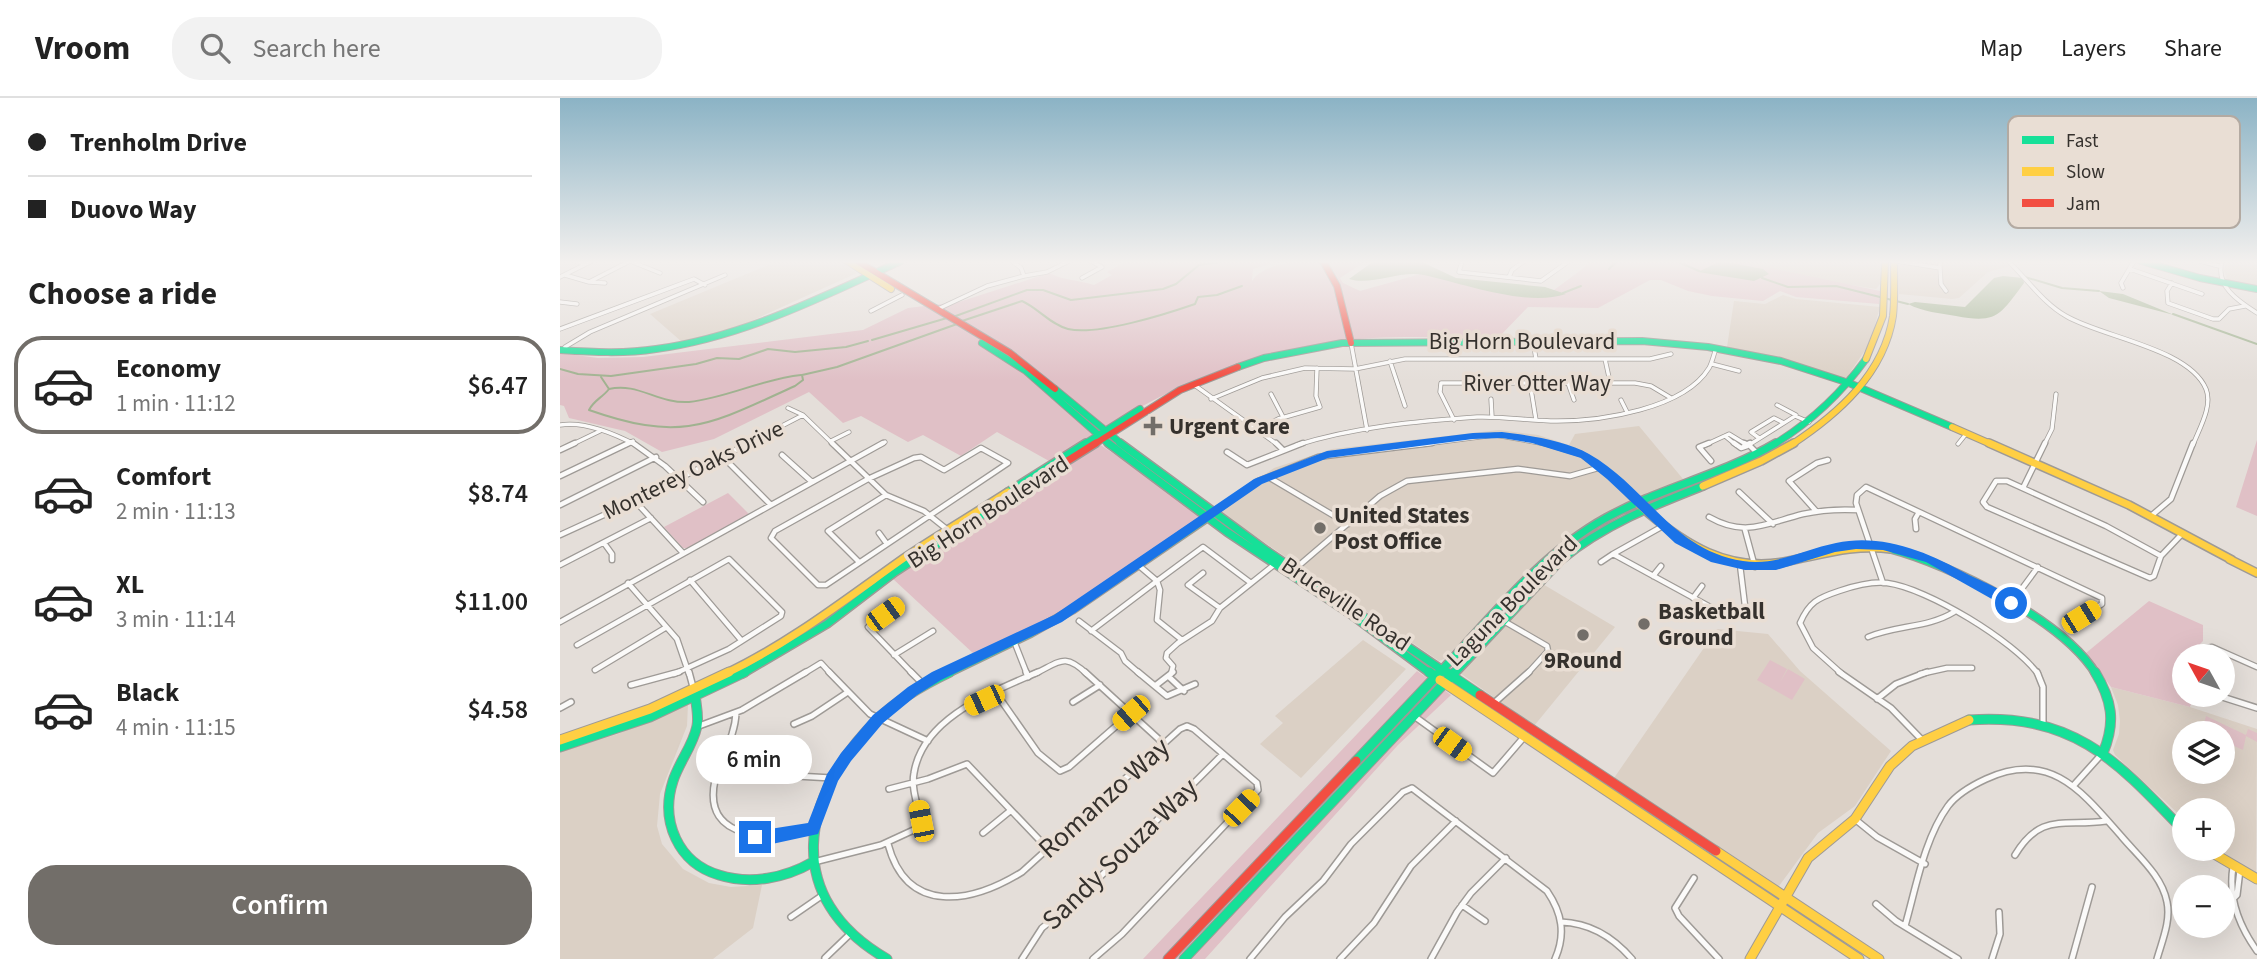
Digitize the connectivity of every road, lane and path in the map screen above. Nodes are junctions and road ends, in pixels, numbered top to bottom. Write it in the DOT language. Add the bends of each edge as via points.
graph roads {
  1 [pos="639,301"];
  2 [pos="803,301"];
  3 [pos="808,301"];
  4 [pos="890,301"];
  5 [pos="916,301"];
  6 [pos="921,301"];
  7 [pos="959,301"];
  8 [pos="1341,301"];
  9 [pos="1885,301"];
  10 [pos="1894,301"];
  11 [pos="2046,301"];
  12 [pos="2168,301"];
  13 [pos="2241,301"];
  14 [pos="560,302"];
  15 [pos="664,302"];
  16 [pos="577,304"];
  17 [pos="794,305"];
  18 [pos="2245,306"];
  19 [pos="870,311"];
  20 [pos="940,312"];
  21 [pos="2257,313"];
  22 [pos="775,316"];
  23 [pos="1879,329"];
  24 [pos="560,330"];
  25 [pos="728,333"];
  26 [pos="1533,341"];
  27 [pos="1351,343"];
  28 [pos="562,347"];
  29 [pos="1884,347"];
  30 [pos="1716,348"];
  31 [pos="1671,354"];
  32 [pos="1536,359"];
  33 [pos="1605,359"];
  34 [pos="1391,361"];
  35 [pos="1712,364"];
  36 [pos="1317,368"];
  37 [pos="1355,369"];
  38 [pos="1739,371"];
  39 [pos="1610,382"];
  40 [pos="1530,383"];
  41 [pos="1568,383"];
  42 [pos="1193,384"];
  43 [pos="1848,384"];
  44 [pos="1858,389"];
  45 [pos="1271,394"];
  46 [pos="2056,394"];
  47 [pos="1671,398"];
  48 [pos="1211,399"];
  49 [pos="1491,399"];
  50 [pos="1574,400"];
  51 [pos="1620,400"];
  52 [pos="1777,405"];
  53 [pos="1405,406"];
  54 [pos="788,408"];
  55 [pos="1907,411"];
  56 [pos="1628,412"];
  57 [pos="803,415"];
  58 [pos="1797,416"];
  59 [pos="1283,417"];
  60 [pos="1492,417"];
  61 [pos="1932,418"];
  62 [pos="1454,420"];
  63 [pos="1536,420"];
  64 [pos="1808,422"];
  65 [pos="1784,423"];
  66 [pos="560,425"];
  67 [pos="1947,426"];
  68 [pos="1258,429"];
  69 [pos="1367,430"];
  70 [pos="601,431"];
  71 [pos="849,432"];
  72 [pos="1966,434"];
  73 [pos="1104,435"];
  74 [pos="1759,438"];
  75 [pos="633,441"];
  76 [pos="831,441"];
  77 [pos="885,442"];
  78 [pos="1958,444"];
  79 [pos="1748,445"];
  80 [pos="1282,449"];
  81 [pos="560,450"];
  82 [pos="1227,452"];
  83 [pos="1758,454"];
  84 [pos="782,455"];
  85 [pos="656,457"];
  86 [pos="723,457"];
  87 [pos="1828,460"];
  88 [pos="853,461"];
  89 [pos="1711,461"];
  90 [pos="2036,464"];
  91 [pos="1598,468"];
  92 [pos="560,476"];
  93 [pos="1269,477"];
  94 [pos="680,479"];
  95 [pos="868,479"];
  96 [pos="812,482"];
  97 [pos="2023,488"];
  98 [pos="1739,492"];
  99 [pos="886,495"];
  100 [pos="635,501"];
  101 [pos="703,502"];
  102 [pos="1636,502"];
  103 [pos="560,505"];
  104 [pos="771,505"];
  105 [pos="1643,508"];
  106 [pos="1858,510"];
  107 [pos="1816,512"];
  108 [pos="1919,512"];
  109 [pos="931,515"];
  110 [pos="1211,515"];
  111 [pos="2151,516"];
  112 [pos="1709,517"];
  113 [pos="651,518"];
  114 [pos="1348,524"];
  115 [pos="1773,524"];
  116 [pos="2166,524"];
  117 [pos="1663,526"];
  118 [pos="1916,529"];
  119 [pos="1745,530"];
  120 [pos="951,532"];
  121 [pos="878,533"];
  122 [pos="2180,535"];
  123 [pos="560,536"];
  124 [pos="1567,542"];
  125 [pos="604,543"];
  126 [pos="887,544"];
  127 [pos="1872,545"];
  128 [pos="2214,548"];
  129 [pos="1253,549"];
  130 [pos="682,553"];
  131 [pos="1613,554"];
  132 [pos="2161,556"];
  133 [pos="2232,560"];
  134 [pos="612,561"];
  135 [pos="859,562"];
  136 [pos="1601,562"];
  137 [pos="1136,564"];
  138 [pos="1275,564"];
  139 [pos="560,565"];
  140 [pos="1740,565"];
  141 [pos="1661,566"];
  142 [pos="2038,566"];
  143 [pos="1755,567"];
  144 [pos="1296,568"];
  145 [pos="1203,573"];
  146 [pos="2257,573"];
  147 [pos="1653,576"];
  148 [pos="691,580"];
  149 [pos="1539,580"];
  150 [pos="1157,581"];
  151 [pos="628,583"];
  152 [pos="1251,583"];
  153 [pos="1883,583"];
  154 [pos="1702,586"];
  155 [pos="1693,598"];
  156 [pos="2011,603"];
  157 [pos="900,604"];
  158 [pos="645,605"];
  159 [pos="1220,608"];
  160 [pos="1954,612"];
  161 [pos="2081,617"];
  162 [pos="1502,620"];
  163 [pos="1079,621"];
  164 [pos="560,622"];
  165 [pos="665,628"];
  166 [pos="933,631"];
  167 [pos="1091,631"];
  168 [pos="1868,637"];
  169 [pos="741,640"];
  170 [pos="1182,640"];
  171 [pos="1014,642"];
  172 [pos="577,645"];
  173 [pos="894,655"];
  174 [pos="2235,657"];
  175 [pos="688,667"];
  176 [pos="2257,667"];
  177 [pos="1972,668"];
  178 [pos="595,670"];
  179 [pos="1442,670"];
  180 [pos="1168,676"];
  181 [pos="1451,676"];
  182 [pos="1028,677"];
  183 [pos="1435,677"];
  184 [pos="1443,683"];
  185 [pos="923,684"];
  186 [pos="1195,684"];
  187 [pos="631,685"];
  188 [pos="1100,685"];
  189 [pos="1155,686"];
  190 [pos="1184,691"];
  191 [pos="848,692"];
  192 [pos="694,693"];
  193 [pos="996,693"];
  194 [pos="1877,699"];
  195 [pos="2235,701"];
  196 [pos="571,702"];
  197 [pos="1073,702"];
  198 [pos="1494,703"];
  199 [pos="560,708"];
  200 [pos="2257,708"];
  201 [pos="736,713"];
  202 [pos="1131,713"];
  203 [pos="1413,716"];
  204 [pos="878,719"];
  205 [pos="794,724"];
  206 [pos="2043,724"];
  207 [pos="697,726"];
  208 [pos="1524,736"];
  209 [pos="560,740"];
  210 [pos="1922,740"];
  211 [pos="928,741"];
  212 [pos="1163,743"];
  213 [pos="560,747"];
  214 [pos="2103,752"];
  215 [pos="1223,754"];
  216 [pos="778,775"];
  217 [pos="832,778"];
  218 [pos="914,782"];
  219 [pos="2074,785"];
  220 [pos="889,789"];
  221 [pos="1010,811"];
  222 [pos="2172,818"];
  223 [pos="1855,819"];
  224 [pos="2107,820"];
  225 [pos="1456,821"];
  226 [pos="813,829"];
  227 [pos="983,833"];
  228 [pos="888,844"];
  229 [pos="1048,849"];
  230 [pos="2015,855"];
  231 [pos="1506,859"];
  232 [pos="2225,861"];
  233 [pos="813,862"];
  234 [pos="1925,864"];
  235 [pos="2236,868"];
  236 [pos="1694,878"];
  237 [pos="2257,879"];
  238 [pos="2092,887"];
  239 [pos="820,897"];
  240 [pos="1784,898"];
  241 [pos="1876,904"];
  242 [pos="1462,905"];
  243 [pos="1780,906"];
  244 [pos="1999,912"];
  245 [pos="791,917"];
  246 [pos="1485,921"];
  247 [pos="1561,922"];
  248 [pos="1905,926"];
  249 [pos="849,935"];
  250 [pos="2257,951"];
  251 [pos="825,958"];
  252 [pos="887,959"];
  253 [pos="1022,959"];
  254 [pos="1093,959"];
  255 [pos="1168,959"];
  256 [pos="1184,959"];
  257 [pos="1250,959"];
  258 [pos="1340,959"];
  259 [pos="1431,959"];
  260 [pos="1555,959"];
  261 [pos="1632,959"];
  262 [pos="1719,959"];
  263 [pos="1750,959"];
  264 [pos="1859,959"];
  265 [pos="1878,959"];
  266 [pos="1958,959"];
  267 [pos="1992,959"];
  268 [pos="2072,959"];
  269 [pos="2157,959"];
  1 -- 24 [label="street"];
  2 -- 17 [label="main road"];
  3 -- 22 [label="main road"];
  4 -- 19 [label="street"];
  5 -- 20 [label="main road, Bruceville Road"];
  6 -- 20 [label="main road, Bruceville Road"];
  7 -- 20 [label="street"];
  8 -- 27 [label="main road"];
  9 -- 23 [label="main road, Laguna Boulevard"];
  10 -- 29 [label="main road, Laguna Boulevard"];
  11 -- 111 [label="street" via="2068,318 2163,353 2205,386 2207,408 2171,499"];
  12 -- 18 [label="street" via="2219,319 2227,310"];
  13 -- 18 [label="street"];
  14 -- 16 [label="street"];
  15 -- 28 [label="street"];
  17 -- 22 [label="main road"];
  17 -- 25 [label="main road"];
  18 -- 21 [label="street"];
  20 -- 73 [label="main road, Bruceville Road" via="1026,371"];
  22 -- 25 [label="main road"];
  23 -- 29 [label="main road"];
  23 -- 43 [label="main road, Laguna Boulevard" via="1865,361"];
  25 -- 28 [label="main road" via="639,354"];
  26 -- 27 [label="main road, Big Horn Boulevard"];
  26 -- 30 [label="main road, Big Horn Boulevard" via="1651,341"];
  26 -- 32 [label="street"];
  27 -- 37 [label="street"];
  27 -- 42 [label="main road, Big Horn Boulevard" via="1264,358"];
  29 -- 44 [label="main road, Laguna Boulevard"];
  30 -- 35 [label="street"];
  30 -- 43 [label="main road, Big Horn Boulevard" via="1800,366"];
  31 -- 33 [label="street" via="1653,359"];
  32 -- 33 [label="street"];
  32 -- 34 [label="street"];
  33 -- 39 [label="street"];
  34 -- 37 [label="street"];
  34 -- 53 [label="street"];
  35 -- 38 [label="street"];
  35 -- 47 [label="street" via="1688,390"];
  36 -- 37 [label="street"];
  36 -- 48 [label="street" via="1272,376"];
  36 -- 59 [label="street" via="1320,407"];
  37 -- 69 [label="street"];
  39 -- 41 [label="street, River Otter Way"];
  39 -- 47 [label="street, River Otter Way" via="1643,384"];
  40 -- 41 [label="street, River Otter Way"];
  40 -- 62 [label="street, River Otter Way" via="1441,383 1440,392"];
  40 -- 63 [label="street"];
  41 -- 50 [label="street"];
  42 -- 48 [label="street"];
  42 -- 73 [label="main road, Big Horn Boulevard" via="1145,406"];
  43 -- 44 [label="main road, Big Horn Boulevard"];
  43 -- 64 [label="main road, Laguna Boulevard"];
  44 -- 55 [label="main road, Big Horn Boulevard"];
  44 -- 61 [label="main road, Big Horn Boulevard"];
  44 -- 105 [label="main road, Laguna Boulevard" via="1823,422 1775,454"];
  45 -- 59 [label="street"];
  46 -- 90 [label="street" via="2052,429"];
  47 -- 56 [label="street"];
  48 -- 68 [label="street"];
  49 -- 60 [label="street"];
  51 -- 56 [label="street"];
  52 -- 58 [label="street"];
  54 -- 57 [label="street"];
  55 -- 61 [label="main road"];
  55 -- 67 [label="main road, Big Horn Boulevard"];
  56 -- 63 [label="street"];
  57 -- 76 [label="street, Monterey Oaks Drive"];
  57 -- 86 [label="street, Monterey Oaks Drive"];
  58 -- 64 [label="street"];
  58 -- 65 [label="street"];
  59 -- 68 [label="street"];
  60 -- 62 [label="street"];
  60 -- 63 [label="street"];
  61 -- 67 [label="main road, Big Horn Boulevard"];
  62 -- 69 [label="street"];
  64 -- 83 [label="main road, Laguna Boulevard"];
  65 -- 74 [label="street"];
  65 -- 74 [label="street" via="1774,418 1751,432"];
  66 -- 70 [label="street"];
  67 -- 72 [label="main road, Big Horn Boulevard"];
  68 -- 80 [label="street"];
  69 -- 80 [label="street" via="1326,435"];
  70 -- 75 [label="street"];
  70 -- 81 [label="street"];
  71 -- 76 [label="street"];
  72 -- 78 [label="street"];
  72 -- 90 [label="main road, Big Horn Boulevard"];
  73 -- 110 [label="main road, Bruceville Road"];
  73 -- 120 [label="main road, Big Horn Boulevard"];
  74 -- 79 [label="street"];
  75 -- 85 [label="street"];
  75 -- 92 [label="street"];
  76 -- 88 [label="street, Monterey Oaks Drive"];
  77 -- 88 [label="street"];
  79 -- 83 [label="street"];
  79 -- 89 [label="street" via="1730,434 1699,447"];
  80 -- 82 [label="street" via="1247,465"];
  83 -- 102 [label="main road, Laguna Boulevard"];
  84 -- 96 [label="street"];
  85 -- 94 [label="street"];
  85 -- 103 [label="street"];
  86 -- 94 [label="street, Monterey Oaks Drive"];
  86 -- 104 [label="street"];
  87 -- 107 [label="street" via="1789,481"];
  88 -- 95 [label="street, Monterey Oaks Drive"];
  88 -- 96 [label="street"];
  90 -- 97 [label="street"];
  90 -- 111 [label="main road, Big Horn Boulevard"];
  91 -- 93 [label="street" via="1572,450 1495,435 1327,455"];
  91 -- 102 [label="street"];
  91 -- 114 [label="street" via="1573,475 1520,469 1410,480 1384,494"];
  93 -- 110 [label="street"];
  93 -- 114 [label="street"];
  94 -- 100 [label="street, Monterey Oaks Drive"];
  94 -- 101 [label="street"];
  95 -- 99 [label="street, Monterey Oaks Drive"];
  95 -- 109 [label="street" via="916,457 944,470 981,447 1008,463"];
  95 -- 135 [label="street" via="775,531 771,538 818,585 826,585"];
  96 -- 104 [label="street"];
  97 -- 132 [label="street"];
  97 -- 132 [label="street" via="1996,481 1983,502 2147,578 2154,576"];
  98 -- 115 [label="street"];
  99 -- 109 [label="street, Monterey Oaks Drive"];
  99 -- 135 [label="street" via="828,531"];
  100 -- 113 [label="street"];
  100 -- 123 [label="street, Monterey Oaks Drive"];
  102 -- 105 [label="main road"];
  102 -- 124 [label="main road, Laguna Boulevard"];
  104 -- 130 [label="street"];
  105 -- 117 [label="main road"];
  105 -- 149 [label="main road, Laguna Boulevard" via="1574,548"];
  106 -- 107 [label="street"];
  106 -- 108 [label="street" via="1857,498 1866,487"];
  106 -- 127 [label="street"];
  107 -- 115 [label="street"];
  108 -- 118 [label="street"];
  108 -- 142 [label="street"];
  109 -- 120 [label="street, Monterey Oaks Drive"];
  109 -- 126 [label="street"];
  110 -- 129 [label="main road, Bruceville Road"];
  110 -- 137 [label="main road"];
  110 -- 144 [label="main road, Bruceville Road"];
  111 -- 116 [label="main road, Big Horn Boulevard"];
  112 -- 119 [label="street"];
  113 -- 125 [label="street"];
  113 -- 130 [label="street"];
  114 -- 144 [label="street"];
  115 -- 119 [label="street"];
  116 -- 122 [label="main road, Big Horn Boulevard"];
  116 -- 128 [label="main road, Big Horn Boulevard"];
  117 -- 131 [label="street"];
  117 -- 140 [label="main road" via="1696,550"];
  119 -- 143 [label="street"];
  120 -- 192 [label="main road, Big Horn Boulevard" via="781,644"];
  121 -- 126 [label="street"];
  122 -- 128 [label="main road"];
  122 -- 132 [label="street"];
  122 -- 133 [label="main road, Big Horn Boulevard"];
  124 -- 149 [label="main road" via="1568,548"];
  124 -- 179 [label="main road, Laguna Boulevard"];
  125 -- 134 [label="street"];
  125 -- 139 [label="street"];
  126 -- 135 [label="street"];
  127 -- 143 [label="main road" via="1835,547 1790,563"];
  127 -- 153 [label="street"];
  127 -- 156 [label="main road" via="1930,559"];
  128 -- 133 [label="main road, Big Horn Boulevard"];
  129 -- 138 [label="main road, Bruceville Road"];
  129 -- 144 [label="main road"];
  130 -- 151 [label="street"];
  131 -- 136 [label="street"];
  131 -- 147 [label="street"];
  133 -- 146 [label="main road, Big Horn Boulevard"];
  137 -- 150 [label="street"];
  137 -- 171 [label="main road" via="1071,610"];
  138 -- 152 [label="street"];
  138 -- 183 [label="main road, Bruceville Road"];
  140 -- 143 [label="main road"];
  140 -- 155 [label="street" via="1738,578 1746,614 1719,611"];
  141 -- 147 [label="street"];
  142 -- 156 [label="street"];
  142 -- 161 [label="street" via="2102,598 2102,604"];
  144 -- 179 [label="main road, Bruceville Road"];
  145 -- 159 [label="street" via="1188,585"];
  147 -- 155 [label="street"];
  148 -- 158 [label="street"];
  148 -- 169 [label="street"];
  148 -- 169 [label="street" via="731,559 782,612"];
  149 -- 162 [label="main road, Laguna Boulevard"];
  150 -- 152 [label="street" via="1203,547"];
  150 -- 167 [label="street"];
  150 -- 170 [label="street" via="1157,620"];
  151 -- 158 [label="street"];
  151 -- 164 [label="street"];
  152 -- 159 [label="street"];
  153 -- 160 [label="street" via="1914,590"];
  153 -- 194 [label="street" via="1863,584 1814,602 1800,619 1803,636 1812,648"];
  154 -- 155 [label="street"];
  156 -- 214 [label="main road" via="2064,637 2101,678 2112,705 2113,723"];
  157 -- 173 [label="street" via="868,627"];
  158 -- 165 [label="street"];
  158 -- 172 [label="street"];
  159 -- 170 [label="street" via="1219,615"];
  160 -- 168 [label="street" via="1937,622 1890,628"];
  160 -- 206 [label="street" via="2032,663 2043,687"];
  162 -- 181 [label="main road, Laguna Boulevard"];
  162 -- 198 [label="street" via="1548,650"];
  163 -- 167 [label="street"];
  165 -- 175 [label="street" via="677,639"];
  165 -- 178 [label="street"];
  166 -- 173 [label="street"];
  167 -- 189 [label="street"];
  169 -- 175 [label="street"];
  170 -- 180 [label="street" via="1167,653 1174,668"];
  171 -- 182 [label="street"];
  171 -- 185 [label="main road"];
  173 -- 185 [label="street"];
  174 -- 176 [label="street"];
  175 -- 187 [label="street"];
  175 -- 192 [label="street"];
  177 -- 194 [label="street" via="1921,674"];
  179 -- 181 [label="main road, Bruceville Road"];
  179 -- 183 [label="main road, Laguna Boulevard"];
  180 -- 189 [label="street"];
  180 -- 190 [label="street"];
  181 -- 184 [label="main road, Laguna Boulevard"];
  181 -- 198 [label="main road, Bruceville Road"];
  182 -- 188 [label="street" via="1068,659"];
  182 -- 193 [label="street"];
  183 -- 184 [label="main road, Bruceville Road"];
  183 -- 255 [label="main road, Laguna Boulevard"];
  184 -- 203 [label="main road, Laguna Boulevard"];
  184 -- 208 [label="main road, Bruceville Road"];
  185 -- 204 [label="main road"];
  186 -- 190 [label="street"];
  188 -- 197 [label="street"];
  188 -- 202 [label="street"];
  189 -- 190 [label="street" via="1167,696"];
  191 -- 201 [label="street" via="821,663"];
  191 -- 204 [label="street"];
  191 -- 205 [label="street"];
  192 -- 207 [label="main road"];
  192 -- 209 [label="main road, Big Horn Boulevard"];
  192 -- 213 [label="main road, Big Horn Boulevard" via="627,725"];
  193 -- 202 [label="street" via="1038,753 1060,771"];
  193 -- 211 [label="street" via="959,712"];
  194 -- 210 [label="street"];
  195 -- 200 [label="street"];
  196 -- 199 [label="street"];
  198 -- 240 [label="main road, Bruceville Road"];
  201 -- 207 [label="street"];
  201 -- 226 [label="street" via="713,789 720,818 736,831 755,837"];
  202 -- 212 [label="street"];
  203 -- 208 [label="street" via="1493,773"];
  203 -- 256 [label="main road, Laguna Boulevard"];
  204 -- 211 [label="street"];
  204 -- 217 [label="main road"];
  206 -- 210 [label="main road" via="2005,716 1977,717"];
  206 -- 214 [label="main road"];
  207 -- 233 [label="main road" via="668,796 668,829 679,851 705,871 735,879 786,874"];
  208 -- 243 [label="main road, Bruceville Road"];
  210 -- 223 [label="main road" via="1890,766"];
  211 -- 218 [label="street"];
  212 -- 215 [label="street, Romanzo Way" via="1187,726"];
  212 -- 229 [label="street, Romanzo Way"];
  214 -- 219 [label="street"];
  214 -- 222 [label="main road"];
  215 -- 253 [label="street, Sandy Souza Way" via="1086,891 1042,928"];
  215 -- 254 [label="street, Romanzo Way" via="1257,783 1258,790"];
  216 -- 217 [label="street"];
  217 -- 226 [label="main road"];
  218 -- 220 [label="street"];
  218 -- 221 [label="street" via="967,764"];
  218 -- 228 [label="street" via="921,821 918,828"];
  219 -- 224 [label="street"];
  219 -- 234 [label="street" via="2035,766 2016,765 1996,772 1949,805"];
  221 -- 227 [label="street"];
  221 -- 229 [label="street"];
  223 -- 234 [label="street"];
  223 -- 240 [label="main road" via="1816,850"];
  224 -- 230 [label="street" via="2038,827 2026,835"];
  224 -- 269 [label="street" via="2166,896 2169,914"];
  225 -- 231 [label="street"];
  225 -- 257 [label="street" via="1412,788 1403,792"];
  225 -- 258 [label="street" via="1411,866 1374,923"];
  226 -- 233 [label="main road"];
  228 -- 229 [label="street, Romanzo Way" via="894,865 907,881 923,891 949,897 978,894 1007,882"];
  228 -- 233 [label="street"];
  231 -- 242 [label="street"];
  231 -- 247 [label="street" via="1547,891"];
  232 -- 235 [label="main road"];
  233 -- 239 [label="main road"];
  234 -- 248 [label="street"];
  235 -- 237 [label="main road"];
  235 -- 250 [label="street" via="2234,898"];
  236 -- 262 [label="street" via="1675,908"];
  238 -- 268 [label="street"];
  239 -- 245 [label="street"];
  239 -- 249 [label="main road"];
  240 -- 243 [label="main road"];
  240 -- 265 [label="main road, Bruceville Road"];
  241 -- 248 [label="street"];
  242 -- 246 [label="street"];
  242 -- 259 [label="street"];
  243 -- 263 [label="main road"];
  243 -- 264 [label="main road, Bruceville Road"];
  244 -- 267 [label="street" via="2000,934"];
  247 -- 260 [label="street"];
  247 -- 261 [label="street" via="1602,933"];
  248 -- 266 [label="street"];
  249 -- 251 [label="street"];
  249 -- 252 [label="main road"];
}
